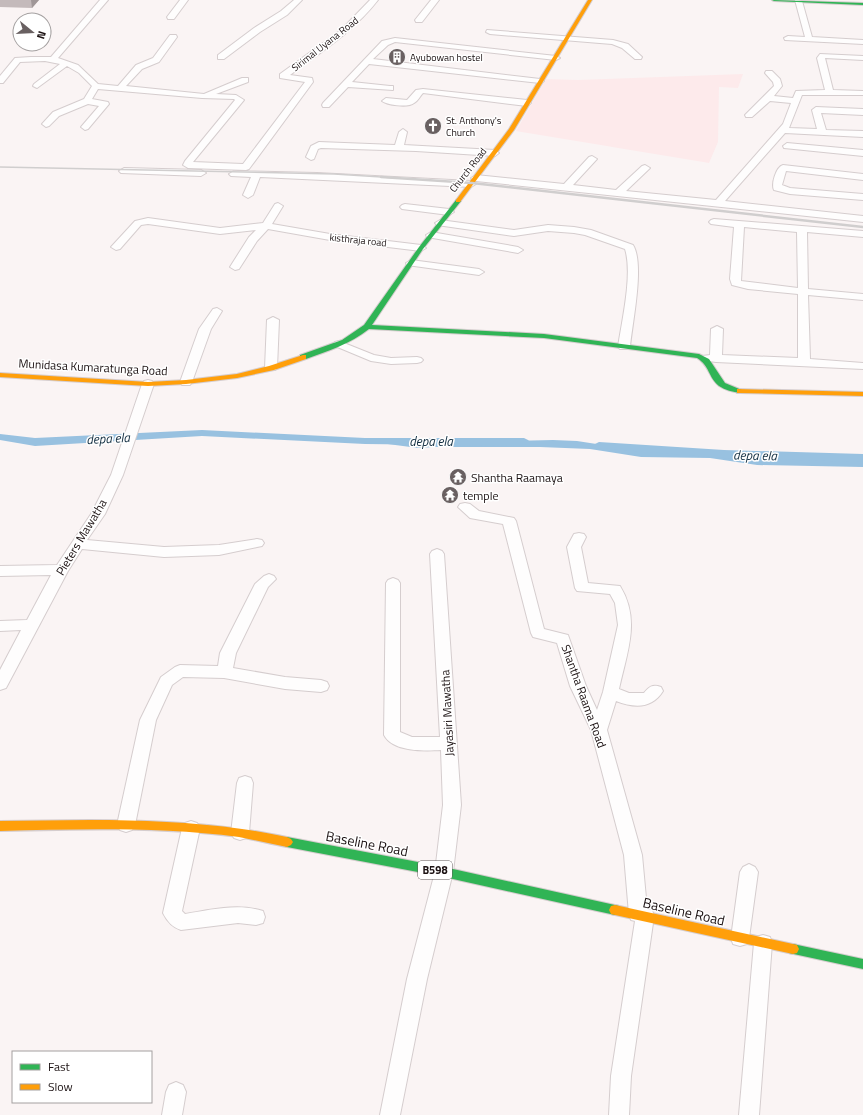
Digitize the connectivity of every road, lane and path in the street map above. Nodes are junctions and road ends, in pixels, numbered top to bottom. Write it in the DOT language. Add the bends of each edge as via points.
graph roads {
  1 [pos="104,0"];
  2 [pos="184,0"];
  3 [pos="298,0"];
  4 [pos="374,0"];
  5 [pos="435,0"];
  6 [pos="590,0"];
  7 [pos="774,0"];
  8 [pos="822,0"];
  9 [pos="840,0"];
  10 [pos="798,1"];
  11 [pos="863,3"];
  12 [pos="171,17"];
  13 [pos="418,20"];
  14 [pos="490,32"];
  15 [pos="173,37"];
  16 [pos="788,38"];
  17 [pos="567,39"];
  18 [pos="809,39"];
  19 [pos="863,42"];
  20 [pos="222,57"];
  21 [pos="638,57"];
  22 [pos="556,58"];
  23 [pos="863,58"];
  24 [pos="52,60"];
  25 [pos="367,61"];
  26 [pos="66,63"];
  27 [pos="769,73"];
  28 [pos="245,80"];
  29 [pos="0,81"];
  30 [pos="540,81"];
  31 [pos="346,84"];
  32 [pos="37,86"];
  33 [pos="96,86"];
  34 [pos="120,88"];
  35 [pos="390,88"];
  36 [pos="830,92"];
  37 [pos="863,93"];
  38 [pos="202,96"];
  39 [pos="768,98"];
  40 [pos="87,101"];
  41 [pos="386,101"];
  42 [pos="796,101"];
  43 [pos="527,103"];
  44 [pos="326,105"];
  45 [pos="863,112"];
  46 [pos="749,115"];
  47 [pos="46,124"];
  48 [pos="85,127"];
  49 [pos="782,130"];
  50 [pos="403,132"];
  51 [pos="822,132"];
  52 [pos="863,134"];
  53 [pos="787,146"];
  54 [pos="399,148"];
  55 [pos="495,153"];
  56 [pos="863,153"];
  57 [pos="311,157"];
  58 [pos="592,159"];
  59 [pos="645,168"];
  60 [pos="124,171"];
  61 [pos="257,174"];
  62 [pos="863,178"];
  63 [pos="474,181"];
  64 [pos="568,186"];
  65 [pos="619,192"];
  66 [pos="248,195"];
  67 [pos="863,197"];
  68 [pos="718,202"];
  69 [pos="278,206"];
  70 [pos="405,207"];
  71 [pos="449,212"];
  72 [pos="863,219"];
  73 [pos="714,222"];
  74 [pos="440,223"];
  75 [pos="739,224"];
  76 [pos="266,226"];
  77 [pos="802,230"];
  78 [pos="863,234"];
  79 [pos="431,235"];
  80 [pos="116,247"];
  81 [pos="421,248"];
  82 [pos="518,250"];
  83 [pos="411,263"];
  84 [pos="235,267"];
  85 [pos="479,272"];
  86 [pos="803,291"];
  87 [pos="863,297"];
  88 [pos="217,311"];
  89 [pos="273,320"];
  90 [pos="367,327"];
  91 [pos="717,329"];
  92 [pos="339,344"];
  93 [pos="624,347"];
  94 [pos="711,358"];
  95 [pos="417,360"];
  96 [pos="804,362"];
  97 [pos="863,366"];
  98 [pos="271,368"];
  99 [pos="0,375"];
  100 [pos="186,382"];
  101 [pos="148,384"];
  102 [pos="863,394"];
  103 [pos="465,507"];
  104 [pos="579,537"];
  105 [pos="256,543"];
  106 [pos="78,544"];
  107 [pos="437,554"];
  108 [pos="61,570"];
  109 [pos="0,571"];
  110 [pos="269,579"];
  111 [pos="393,583"];
  112 [pos="31,625"];
  113 [pos="0,626"];
  114 [pos="224,672"];
  115 [pos="0,684"];
  116 [pos="321,686"];
  117 [pos="655,691"];
  118 [pos="611,692"];
  119 [pos="599,730"];
  120 [pos="449,743"];
  121 [pos="245,783"];
  122 [pos="126,825"];
  123 [pos="0,826"];
  124 [pos="191,828"];
  125 [pos="240,832"];
  126 [pos="444,872"];
  127 [pos="749,872"];
  128 [pos="642,915"];
  129 [pos="256,916"];
  130 [pos="740,938"];
  131 [pos="763,944"];
  132 [pos="863,964"];
  133 [pos="176,1092"];
  134 [pos="172,1115"];
  135 [pos="390,1115"];
  136 [pos="619,1115"];
  137 [pos="749,1115"];
  1 -- 24 [label="street"];
  2 -- 12 [label="street"];
  3 -- 20 [label="street"];
  4 -- 38 [label="street, Sirimal Uyana Road" via="361,16 334,39 283,76 309,82 246,166 188,165 240,100 236,97"];
  5 -- 13 [label="street"];
  6 -- 17 [label="main road, Church Road"];
  7 -- 10 [label="main road"];
  8 -- 9 [label="main road"];
  9 -- 11 [label="main road"];
  10 -- 11 [label="main road"];
  10 -- 18 [label="street"];
  14 -- 17 [label="street"];
  15 -- 34 [label="street" via="156,60 139,66"];
  16 -- 18 [label="street"];
  17 -- 21 [label="street" via="620,44"];
  17 -- 22 [label="main road, Church Road"];
  18 -- 19 [label="street"];
  22 -- 25 [label="street" via="395,40 385,43"];
  22 -- 30 [label="main road, Church Road"];
  23 -- 36 [label="street" via="821,57"];
  24 -- 26 [label="street"];
  24 -- 29 [label="street" via="18,60"];
  25 -- 30 [label="street"];
  25 -- 31 [label="street"];
  26 -- 32 [label="street"];
  26 -- 33 [label="street" via="85,74"];
  27 -- 39 [label="street" via="778,86"];
  28 -- 38 [label="street"];
  30 -- 43 [label="main road, Church Road"];
  31 -- 35 [label="street"];
  31 -- 44 [label="street"];
  33 -- 34 [label="street"];
  33 -- 40 [label="street"];
  34 -- 38 [label="street"];
  36 -- 37 [label="street"];
  36 -- 42 [label="street" via="799,93"];
  39 -- 42 [label="street"];
  39 -- 46 [label="street"];
  40 -- 47 [label="street" via="56,114"];
  40 -- 48 [label="street" via="105,104"];
  41 -- 43 [label="street" via="409,103 423,91"];
  42 -- 49 [label="street" via="787,125"];
  43 -- 55 [label="main road, Church Road"];
  45 -- 51 [label="street" via="816,110"];
  49 -- 51 [label="street"];
  49 -- 68 [label="street"];
  50 -- 54 [label="street"];
  51 -- 52 [label="street"];
  53 -- 56 [label="street"];
  54 -- 55 [label="street"];
  54 -- 57 [label="street" via="319,145 314,148"];
  55 -- 63 [label="main road, Church Road"];
  58 -- 64 [label="street"];
  59 -- 65 [label="street"];
  60 -- 61 [label="street"];
  61 -- 63 [label="street"];
  61 -- 66 [label="street"];
  62 -- 67 [label="street" via="783,168 777,185 781,190"];
  63 -- 64 [label="street"];
  63 -- 71 [label="main road, Church Road"];
  64 -- 65 [label="street"];
  65 -- 68 [label="street"];
  68 -- 72 [label="street"];
  69 -- 76 [label="street"];
  70 -- 71 [label="street"];
  71 -- 74 [label="main road, Church Road"];
  73 -- 75 [label="street"];
  74 -- 79 [label="main road, Church Road"];
  74 -- 93 [label="street" via="514,233 548,228 587,232 630,247 632,279"];
  75 -- 77 [label="street"];
  75 -- 86 [label="street" via="736,283"];
  76 -- 80 [label="street, kisthraja road" via="220,231 142,221"];
  76 -- 81 [label="street, kisthraja road"];
  76 -- 84 [label="street" via="253,239"];
  77 -- 78 [label="street"];
  77 -- 86 [label="street"];
  79 -- 81 [label="main road, Church Road"];
  79 -- 82 [label="street"];
  81 -- 83 [label="main road, Church Road"];
  83 -- 85 [label="street"];
  83 -- 90 [label="main road, Church Road"];
  86 -- 87 [label="street"];
  86 -- 96 [label="street"];
  88 -- 100 [label="street" via="205,329"];
  89 -- 98 [label="street"];
  90 -- 92 [label="main road, Munidasa Kumaratunga Road"];
  90 -- 93 [label="main road" via="544,336"];
  91 -- 94 [label="street"];
  92 -- 95 [label="street" via="376,359"];
  92 -- 98 [label="main road, Munidasa Kumaratunga Road"];
  93 -- 94 [label="main road"];
  94 -- 96 [label="street"];
  94 -- 102 [label="main road" via="716,380 734,389"];
  96 -- 97 [label="street"];
  98 -- 100 [label="main road, Munidasa Kumaratunga Road" via="237,376"];
  99 -- 101 [label="main road, Munidasa Kumaratunga Road"];
  100 -- 101 [label="main road, Munidasa Kumaratunga Road"];
  101 -- 106 [label="street, Pieters Mawatha" via="117,475 98,514"];
  103 -- 119 [label="street, Shantha Raama Road" via="475,515 509,521 538,633 563,639 578,686"];
  104 -- 118 [label="street" via="574,547 582,588 615,588 622,603 625,625"];
  105 -- 106 [label="street" via="219,550 164,552"];
  106 -- 108 [label="street, Pieters Mawatha"];
  107 -- 120 [label="street, Jayasiri Mawatha"];
  108 -- 109 [label="street"];
  108 -- 112 [label="street, Pieters Mawatha"];
  110 -- 114 [label="street" via="262,584 228,652"];
  111 -- 120 [label="street" via="392,734 400,741 421,744"];
  112 -- 113 [label="street"];
  112 -- 115 [label="street, Pieters Mawatha"];
  114 -- 116 [label="street" via="285,683"];
  114 -- 122 [label="street" via="180,671 166,680 148,720"];
  117 -- 118 [label="street" via="648,700 628,699"];
  118 -- 119 [label="street"];
  119 -- 128 [label="street, Shantha Raama Road" via="633,855"];
  120 -- 126 [label="street, Jayasiri Mawatha" via="452,805"];
  121 -- 125 [label="street"];
  122 -- 123 [label="main road, Baseline Road / B598"];
  122 -- 124 [label="main road, Baseline Road / B598"];
  124 -- 125 [label="main road, Baseline Road / B598"];
  124 -- 129 [label="street" via="172,913 181,922 238,915"];
  125 -- 126 [label="main road, Baseline Road / B598"];
  126 -- 128 [label="main road, Baseline Road / B598"];
  126 -- 135 [label="street, Jayasiri Mawatha" via="417,979"];
  127 -- 130 [label="street"];
  128 -- 130 [label="main road, Baseline Road / B598"];
  128 -- 136 [label="street, Shantha Raama Road"];
  130 -- 131 [label="main road, Baseline Road / B598"];
  131 -- 132 [label="main road, Baseline Road / B598"];
  131 -- 137 [label="street"];
  133 -- 134 [label="street"];
}
